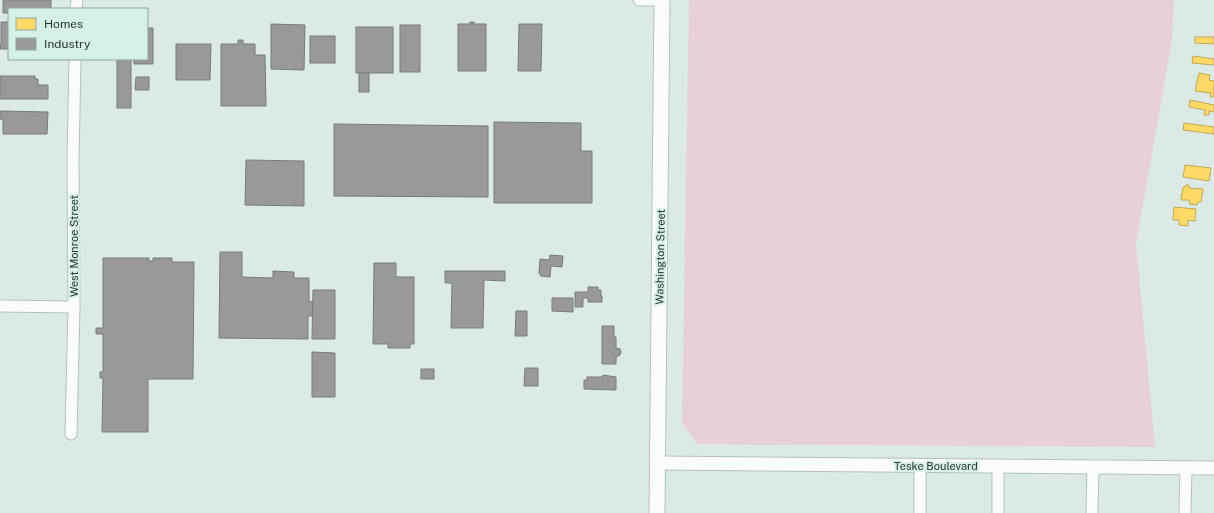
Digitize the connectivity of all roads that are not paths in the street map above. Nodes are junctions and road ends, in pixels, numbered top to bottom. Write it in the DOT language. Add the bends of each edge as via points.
graph roads {
  1 [pos="639,0"];
  2 [pos="662,0"];
  3 [pos="75,60"];
  4 [pos="0,306"];
  5 [pos="74,307"];
  6 [pos="71,434"];
  7 [pos="658,463"];
  8 [pos="920,466"];
  9 [pos="998,466"];
  10 [pos="1093,467"];
  11 [pos="1186,468"];
  12 [pos="1214,468"];
  13 [pos="657,513"];
  14 [pos="920,513"];
  15 [pos="998,513"];
  16 [pos="1092,513"];
  17 [pos="1185,513"];
  1 -- 2 [label="street"];
  2 -- 7 [label="main road, Washington Street"];
  3 -- 5 [label="street, West Monroe Street"];
  4 -- 5 [label="street"];
  5 -- 6 [label="street, West Monroe Street"];
  7 -- 8 [label="street, Teske Boulevard"];
  7 -- 13 [label="main road, Washington Street"];
  8 -- 9 [label="street, Teske Boulevard"];
  8 -- 14 [label="street"];
  9 -- 10 [label="street, Teske Boulevard"];
  9 -- 15 [label="street"];
  10 -- 11 [label="street, Teske Boulevard"];
  10 -- 16 [label="street"];
  11 -- 12 [label="street, Teske Boulevard"];
  11 -- 17 [label="street"];
}
